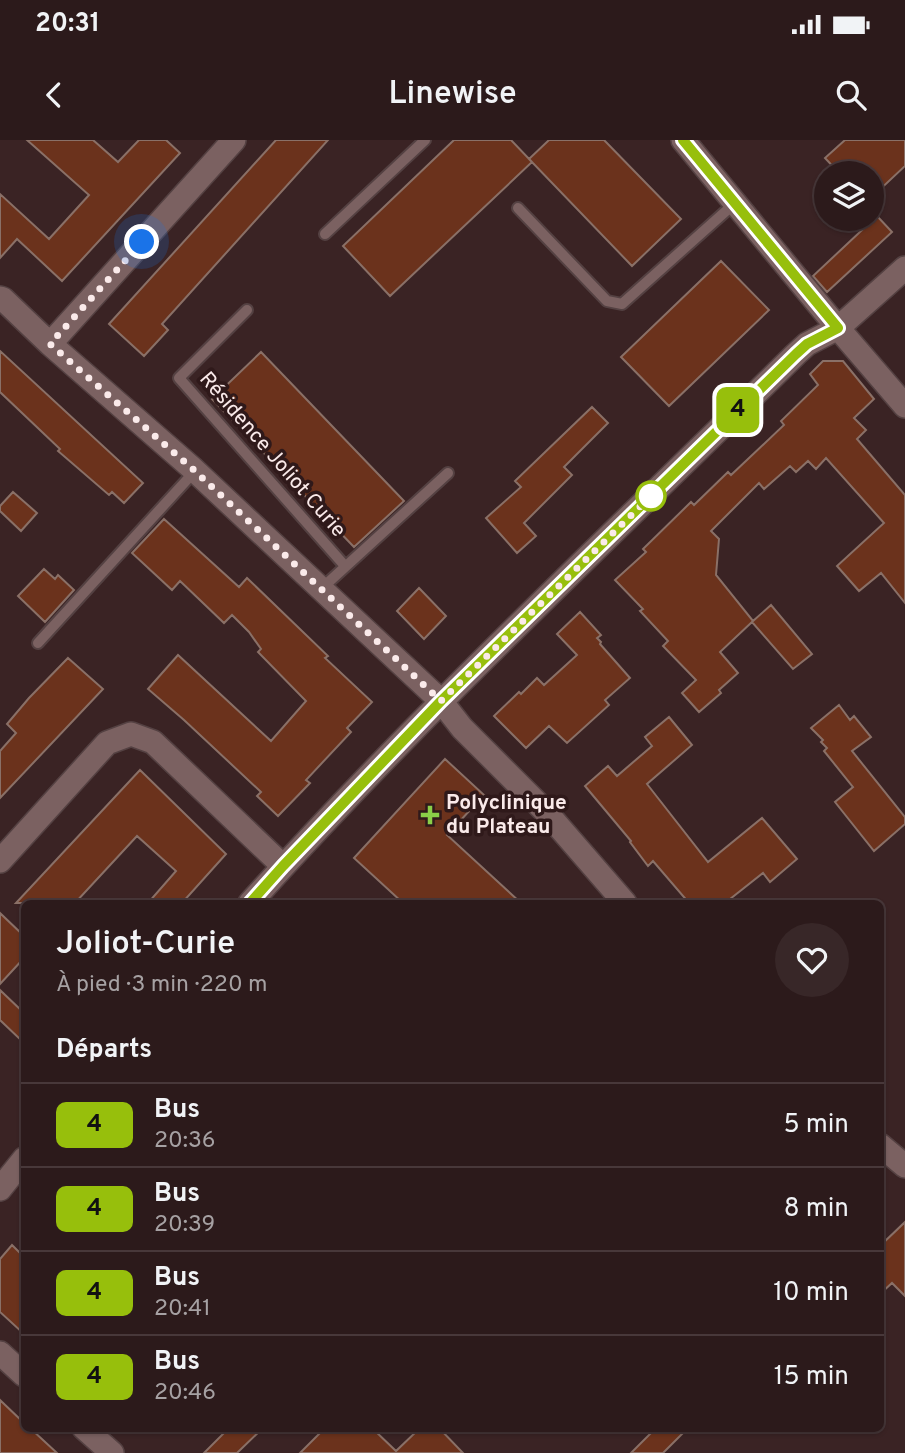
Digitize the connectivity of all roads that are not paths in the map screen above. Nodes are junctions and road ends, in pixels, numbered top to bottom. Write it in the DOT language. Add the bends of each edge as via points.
graph roads {
  1 [pos="234,140"];
  2 [pos="425,140"];
  3 [pos="683,140"];
  4 [pos="735,203"];
  5 [pos="518,208"];
  6 [pos="325,234"];
  7 [pos="905,268"];
  8 [pos="1,300"];
  9 [pos="247,310"];
  10 [pos="838,328"];
  11 [pos="50,344"];
  12 [pos="905,406"];
  13 [pos="195,471"];
  14 [pos="448,473"];
  15 [pos="345,566"];
  16 [pos="321,589"];
  17 [pos="37,643"];
  18 [pos="441,701"];
  19 [pos="0,861"];
  20 [pos="283,866"];
  21 [pos="253,900"];
  22 [pos="622,900"];
  23 [pos="884,1148"];
  24 [pos="21,1163"];
  25 [pos="905,1166"];
  26 [pos="0,1189"];
  27 [pos="0,1353"];
  28 [pos="21,1372"];
  29 [pos="88,1432"];
  30 [pos="112,1453"];
  1 -- 11 [label="street"];
  2 -- 6 [label="lane"];
  3 -- 4 [label="street"];
  4 -- 5 [label="lane" via="622,304 607,301"];
  4 -- 10 [label="street"];
  7 -- 10 [label="street"];
  8 -- 11 [label="street"];
  9 -- 15 [label="lane, Résidence Joliot Curie" via="179,377"];
  10 -- 12 [label="street"];
  10 -- 18 [label="street" via="796,354"];
  11 -- 13 [label="street"];
  13 -- 16 [label="street"];
  13 -- 17 [label="lane"];
  14 -- 15 [label="lane, Résidence Joliot Curie"];
  15 -- 16 [label="lane, Résidence Joliot Curie"];
  16 -- 18 [label="street"];
  18 -- 20 [label="street"];
  18 -- 22 [label="street"];
  19 -- 20 [label="street" via="107,743 131,734 153,742"];
  20 -- 21 [label="street"];
  23 -- 25 [label="street"];
  24 -- 26 [label="street"];
  27 -- 28 [label="street"];
  29 -- 30 [label="street"];
}
